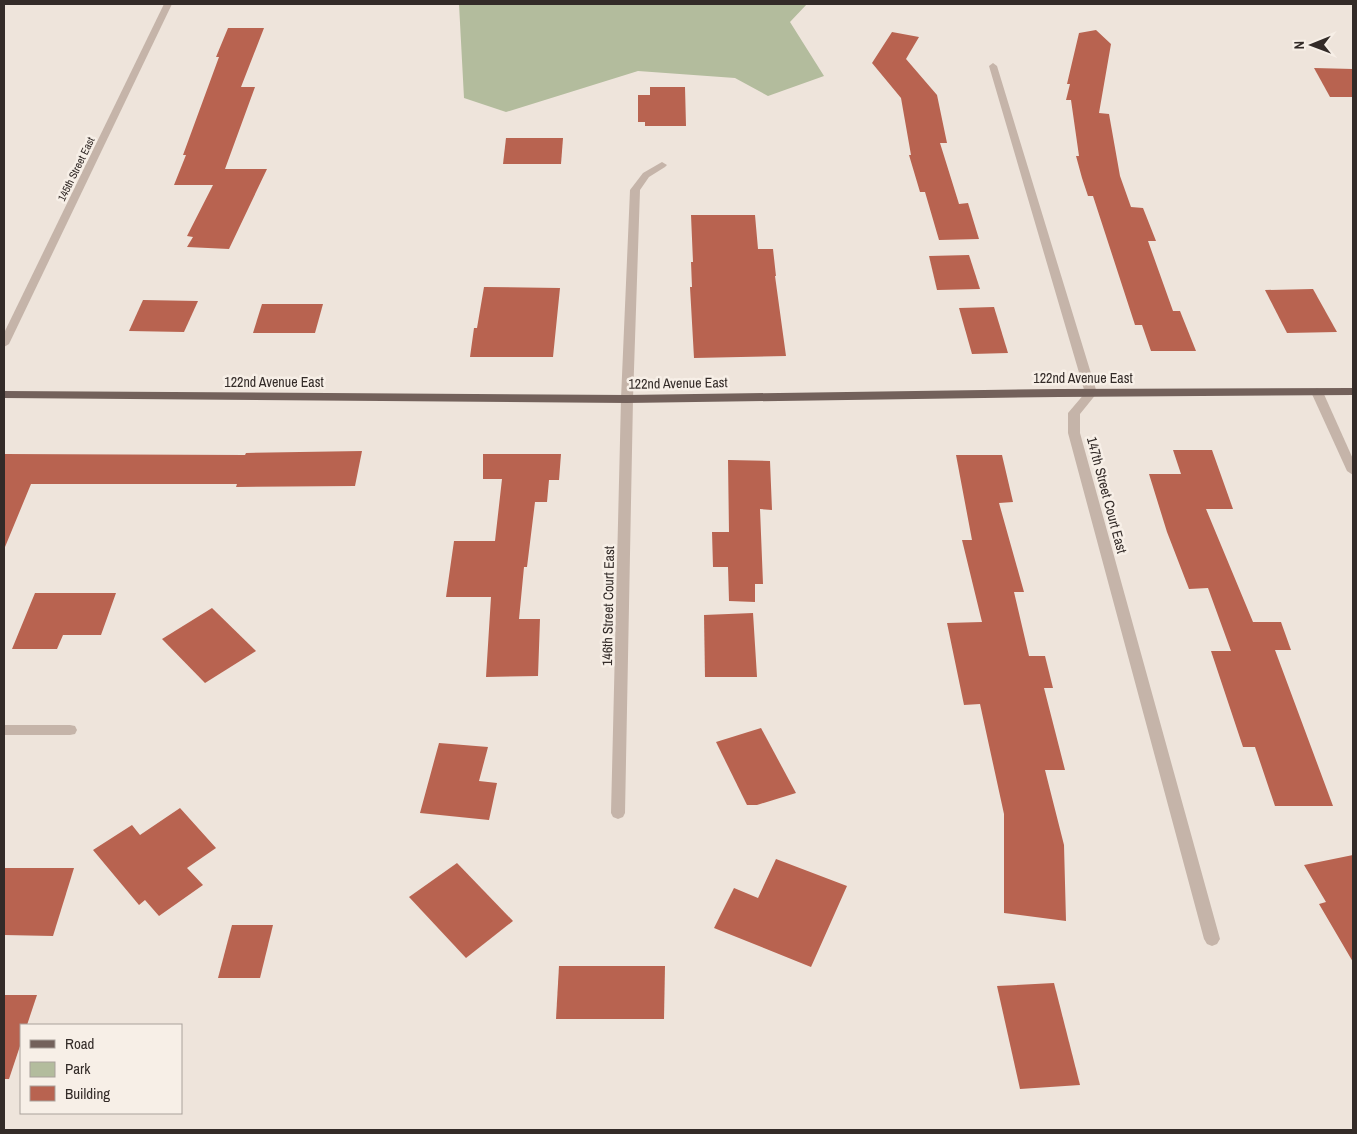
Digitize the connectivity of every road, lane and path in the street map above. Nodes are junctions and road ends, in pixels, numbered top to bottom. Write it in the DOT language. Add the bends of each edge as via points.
graph roads {
  1 [pos="168,4"];
  2 [pos="993,66"];
  3 [pos="662,165"];
  4 [pos="4,344"];
  5 [pos="1092,392"];
  6 [pos="1317,392"];
  7 [pos="1353,392"];
  8 [pos="4,395"];
  9 [pos="627,399"];
  10 [pos="1353,472"];
  11 [pos="4,730"];
  12 [pos="70,730"];
  13 [pos="618,814"];
  14 [pos="1212,939"];
  1 -- 4 [label="street, 145th Street East"];
  2 -- 5 [label="street"];
  3 -- 9 [label="street, 146th Street Court East" via="646,175 635,190"];
  5 -- 6 [label="main road, 122nd Avenue East"];
  5 -- 9 [label="main road, 122nd Avenue East"];
  5 -- 14 [label="street, 147th Street Court East" via="1074,413 1074,433"];
  6 -- 7 [label="main road, 122nd Avenue East"];
  6 -- 10 [label="street"];
  8 -- 9 [label="main road, 122nd Avenue East"];
  9 -- 13 [label="street, 146th Street Court East"];
  11 -- 12 [label="street"];
}
